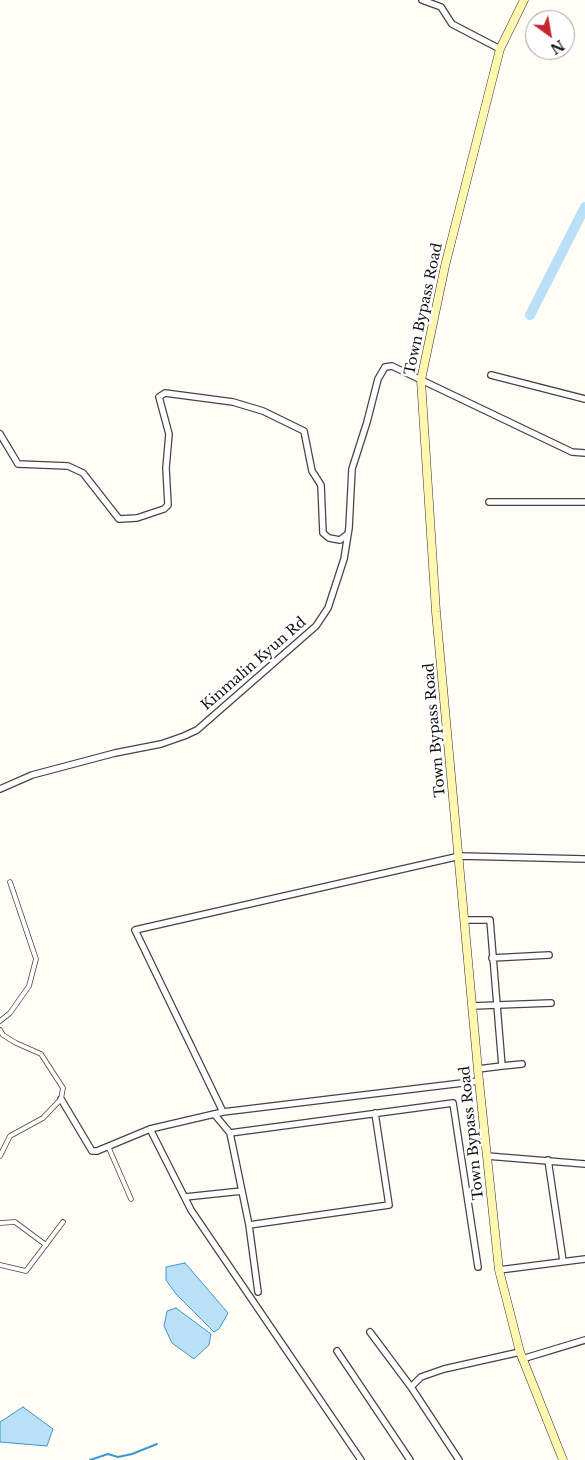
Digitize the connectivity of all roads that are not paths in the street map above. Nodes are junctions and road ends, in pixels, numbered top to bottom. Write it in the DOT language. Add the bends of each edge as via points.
graph roads {
  1 [pos="422,0"];
  2 [pos="524,0"];
  3 [pos="500,48"];
  4 [pos="491,376"];
  5 [pos="421,380"];
  6 [pos="585,399"];
  7 [pos="0,434"];
  8 [pos="585,453"];
  9 [pos="489,502"];
  10 [pos="585,502"];
  11 [pos="348,534"];
  12 [pos="0,789"];
  13 [pos="460,856"];
  14 [pos="585,860"];
  15 [pos="10,882"];
  16 [pos="464,920"];
  17 [pos="549,955"];
  18 [pos="492,958"];
  19 [pos="551,1003"];
  20 [pos="497,1005"];
  21 [pos="472,1006"];
  22 [pos="0,1021"];
  23 [pos="0,1030"];
  24 [pos="522,1064"];
  25 [pos="502,1066"];
  26 [pos="478,1069"];
  27 [pos="479,1081"];
  28 [pos="61,1099"];
  29 [pos="223,1112"];
  30 [pos="376,1113"];
  31 [pos="215,1115"];
  32 [pos="150,1129"];
  33 [pos="230,1133"];
  34 [pos="108,1146"];
  35 [pos="0,1156"];
  36 [pos="487,1156"];
  37 [pos="548,1160"];
  38 [pos="585,1164"];
  39 [pos="242,1191"];
  40 [pos="185,1197"];
  41 [pos="131,1199"];
  42 [pos="63,1222"];
  43 [pos="0,1223"];
  44 [pos="248,1226"];
  45 [pos="46,1245"];
  46 [pos="585,1259"];
  47 [pos="563,1261"];
  48 [pos="0,1265"];
  49 [pos="478,1267"];
  50 [pos="499,1270"];
  51 [pos="258,1292"];
  52 [pos="370,1332"];
  53 [pos="585,1340"];
  54 [pos="336,1351"];
  55 [pos="521,1356"];
  56 [pos="411,1387"];
  57 [pos="457,1459"];
  58 [pos="361,1460"];
  59 [pos="410,1460"];
  60 [pos="563,1460"];
  1 -- 3 [label="street" via="441,7 452,24"];
  2 -- 3 [label="main road, Town Bypass Road"];
  3 -- 5 [label="main road, Town Bypass Road" via="445,266"];
  4 -- 6 [label="street"];
  5 -- 8 [label="street" via="572,452"];
  5 -- 11 [label="street, Kinmalin Kyun Rd" via="388,365 378,379 352,469"];
  5 -- 13 [label="main road, Town Bypass Road" via="436,612"];
  7 -- 11 [label="street" via="18,464 68,466 83,474 119,519 136,518 168,505 166,468 169,434 159,397 165,393 233,402 262,411 304,431 312,471 321,486 323,533 340,540"];
  9 -- 10 [label="street"];
  11 -- 12 [label="street, Kinmalin Kyun Rd" via="344,559 328,608 316,626 197,730 162,744 32,775"];
  13 -- 14 [label="street"];
  13 -- 16 [label="main road, Town Bypass Road"];
  13 -- 29 [label="street" via="135,930"];
  15 -- 22 [label="street" via="36,959 28,986 10,1013"];
  16 -- 18 [label="street" via="490,920"];
  16 -- 21 [label="main road, Town Bypass Road"];
  17 -- 18 [label="street"];
  18 -- 20 [label="street"];
  19 -- 20 [label="street"];
  20 -- 21 [label="street"];
  20 -- 25 [label="street"];
  21 -- 26 [label="main road, Town Bypass Road"];
  23 -- 28 [label="street" via="16,1043 41,1054 63,1088"];
  24 -- 25 [label="street"];
  25 -- 26 [label="street"];
  26 -- 27 [label="main road, Town Bypass Road"];
  27 -- 29 [label="street"];
  27 -- 36 [label="main road, Town Bypass Road"];
  28 -- 34 [label="street" via="92,1151"];
  28 -- 35 [label="street" via="43,1118 10,1136"];
  29 -- 31 [label="street"];
  30 -- 33 [label="street"];
  30 -- 44 [label="street" via="389,1205"];
  30 -- 49 [label="street" via="453,1103"];
  31 -- 32 [label="street"];
  31 -- 33 [label="street"];
  32 -- 34 [label="street"];
  32 -- 40 [label="street"];
  33 -- 39 [label="street"];
  34 -- 41 [label="street"];
  36 -- 37 [label="street"];
  36 -- 50 [label="main road, Town Bypass Road"];
  37 -- 38 [label="street"];
  37 -- 47 [label="street"];
  39 -- 40 [label="street"];
  39 -- 44 [label="street"];
  40 -- 58 [label="street"];
  42 -- 45 [label="street"];
  43 -- 45 [label="street" via="15,1222"];
  44 -- 51 [label="street"];
  45 -- 48 [label="street" via="26,1271"];
  46 -- 47 [label="street"];
  47 -- 50 [label="street"];
  50 -- 55 [label="main road, Town Bypass Road"];
  52 -- 56 [label="street"];
  53 -- 55 [label="street"];
  54 -- 59 [label="street"];
  55 -- 56 [label="street" via="444,1369 421,1377"];
  55 -- 60 [label="main road, Town Bypass Road"];
  56 -- 57 [label="street"];
}
